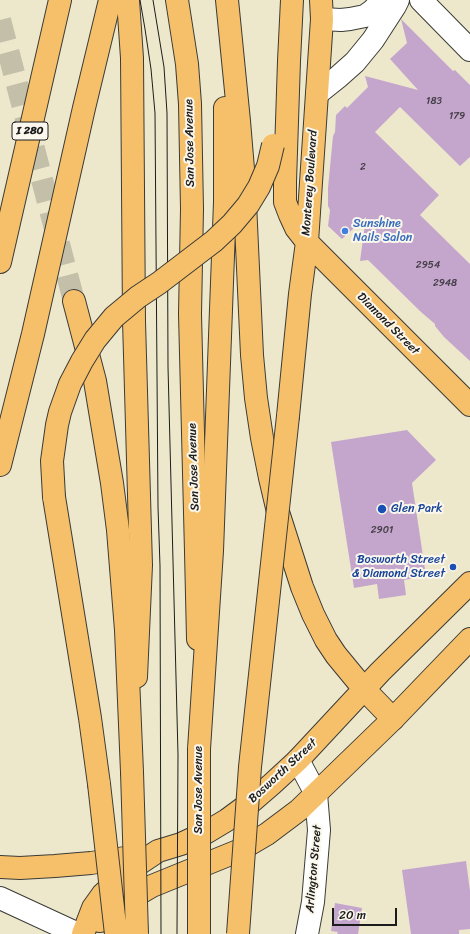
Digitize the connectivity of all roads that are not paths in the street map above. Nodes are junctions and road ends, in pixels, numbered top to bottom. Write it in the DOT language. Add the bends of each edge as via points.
graph roads {
  1 [pos="60,0"];
  2 [pos="110,0"];
  3 [pos="128,0"];
  4 [pos="177,0"];
  5 [pos="227,0"];
  6 [pos="292,0"];
  7 [pos="383,0"];
  8 [pos="398,0"];
  9 [pos="421,0"];
  10 [pos="321,10"];
  11 [pos="470,50"];
  12 [pos="289,61"];
  13 [pos="317,94"];
  14 [pos="307,242"];
  15 [pos="0,262"];
  16 [pos="74,301"];
  17 [pos="470,405"];
  18 [pos="0,465"];
  19 [pos="470,583"];
  20 [pos="470,639"];
  21 [pos="364,689"];
  22 [pos="393,719"];
  23 [pos="199,749"];
  24 [pos="298,760"];
  25 [pos="132,772"];
  26 [pos="316,794"];
  27 [pos="158,851"];
  28 [pos="0,867"];
  29 [pos="0,898"];
  30 [pos="78,934"];
  31 [pos="83,934"];
  32 [pos="116,934"];
  33 [pos="137,934"];
  34 [pos="199,934"];
  35 [pos="238,934"];
  36 [pos="307,934"];
  1 -- 15 [label="main road, I 280"];
  2 -- 18 [label="main road"];
  3 -- 25 [label="main road" via="132,79 140,565"];
  4 -- 23 [label="main road, San Jose Avenue" via="190,104 190,314"];
  5 -- 21 [label="main road" via="244,181 252,355 262,438 278,512 313,614 336,655"];
  5 -- 23 [label="main road" via="225,202 213,535"];
  6 -- 12 [label="main road, Monterey Boulevard"];
  7 -- 10 [label="street" via="365,16 350,19 341,20"];
  8 -- 13 [label="street" via="373,40 355,62"];
  9 -- 11 [label="street"];
  10 -- 13 [label="main road, Monterey Boulevard"];
  12 -- 14 [label="main road, Monterey Boulevard" via="285,202 296,228"];
  12 -- 32 [label="main road, bridge" via="268,166 248,205 214,240 114,317 94,340 82,361 60,412 52,461 54,497 88,703"];
  13 -- 14 [label="main road, Monterey Boulevard"];
  14 -- 17 [label="main road, Diamond Street"];
  14 -- 35 [label="main road, bridge" via="250,759"];
  16 -- 25 [label="main road" via="95,381 118,530 126,630"];
  19 -- 21 [label="main road, Bosworth Street"];
  20 -- 22 [label="main road, Bosworth Street"];
  21 -- 22 [label="main road"];
  21 -- 24 [label="main road, Bosworth Street"];
  22 -- 26 [label="main road, Bosworth Street"];
  23 -- 34 [label="main road, San Jose Avenue, bridge"];
  24 -- 26 [label="street, Arlington Street"];
  24 -- 27 [label="main road, Bosworth Street" via="250,803 226,820 181,844"];
  25 -- 33 [label="main road, bridge"];
  26 -- 31 [label="main road, Bosworth Street" via="300,810 267,834 238,851 152,886 122,903"];
  26 -- 36 [label="street, Arlington Street" via="319,830 313,902"];
  27 -- 28 [label="main road" via="91,863"];
  27 -- 31 [label="main road, Bosworth Street" via="128,871 103,894 93,908"];
  29 -- 30 [label="street"];
}
